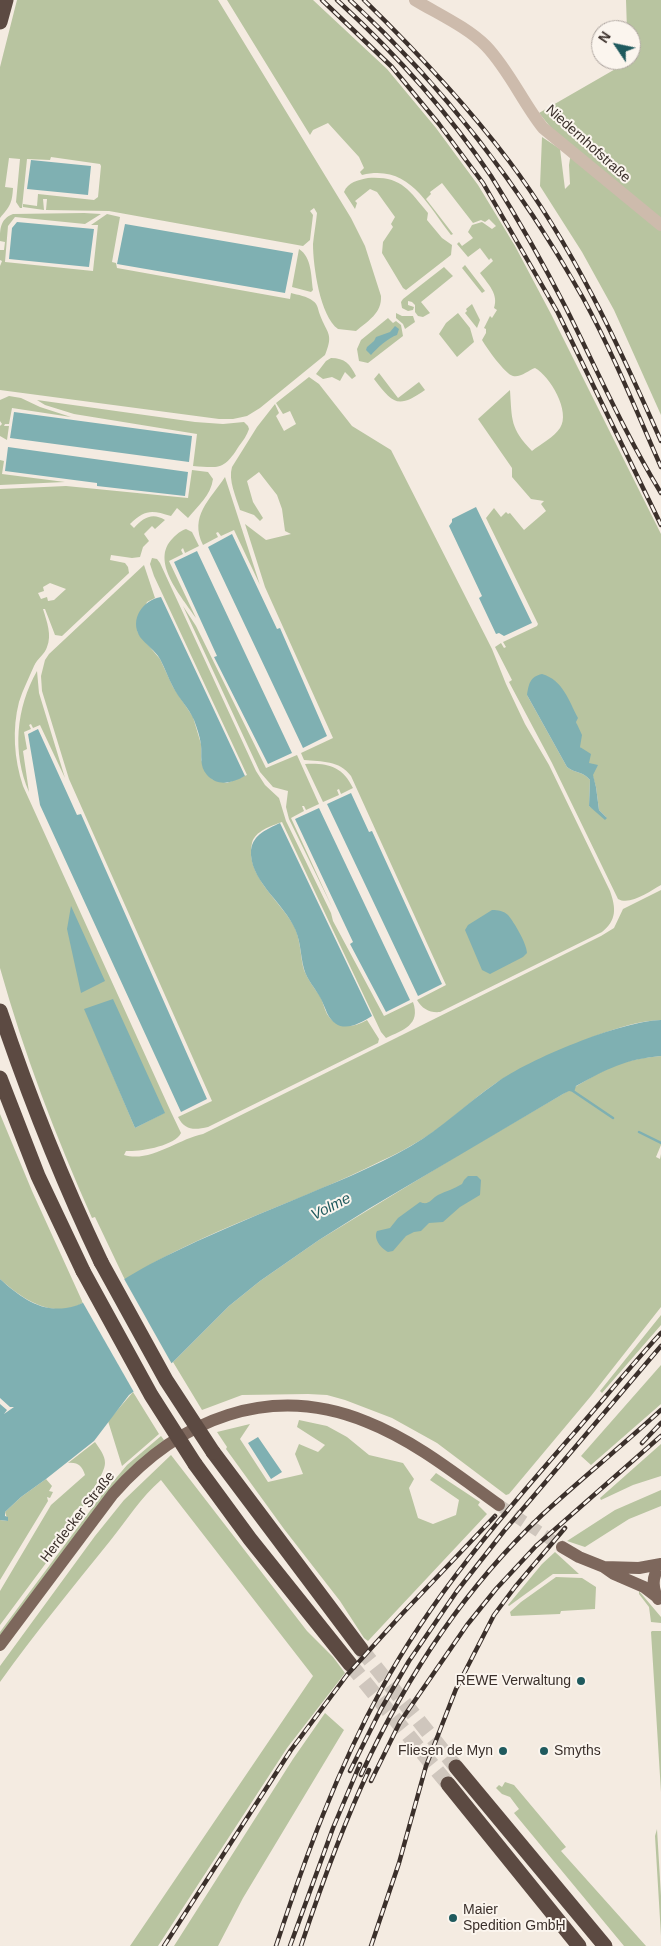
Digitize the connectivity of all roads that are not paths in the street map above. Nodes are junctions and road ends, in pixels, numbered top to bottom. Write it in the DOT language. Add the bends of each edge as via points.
graph roads {
  1 [pos="6,0"];
  2 [pos="414,0"];
  3 [pos="0,22"];
  4 [pos="661,225"];
  5 [pos="0,1011"];
  6 [pos="0,1078"];
  7 [pos="499,1504"];
  8 [pos="562,1547"];
  9 [pos="661,1564"];
  10 [pos="604,1567"];
  11 [pos="659,1600"];
  12 [pos="0,1645"];
  13 [pos="361,1649"];
  14 [pos="350,1664"];
  15 [pos="456,1767"];
  16 [pos="448,1784"];
  17 [pos="578,1946"];
  18 [pos="605,1946"];
  1 -- 3 [label="highway"];
  2 -- 4 [label="street, Niedernhofstraße" via="486,46 544,128"];
  5 -- 13 [label="highway, bridge" via="37,1115 101,1262 166,1380 213,1452"];
  6 -- 14 [label="highway, bridge" via="38,1176 83,1271 151,1395 195,1464 256,1547"];
  7 -- 12 [label="main road, Herdecker Straße" via="414,1446 352,1416 294,1405 224,1415 171,1441 129,1476"];
  8 -- 10 [label="main road"];
  9 -- 10 [label="main road" via="639,1568"];
  9 -- 11 [label="main road" via="654,1580"];
  10 -- 11 [label="main road" via="644,1587"];
  15 -- 18 [label="highway"];
  16 -- 17 [label="highway"];
}
